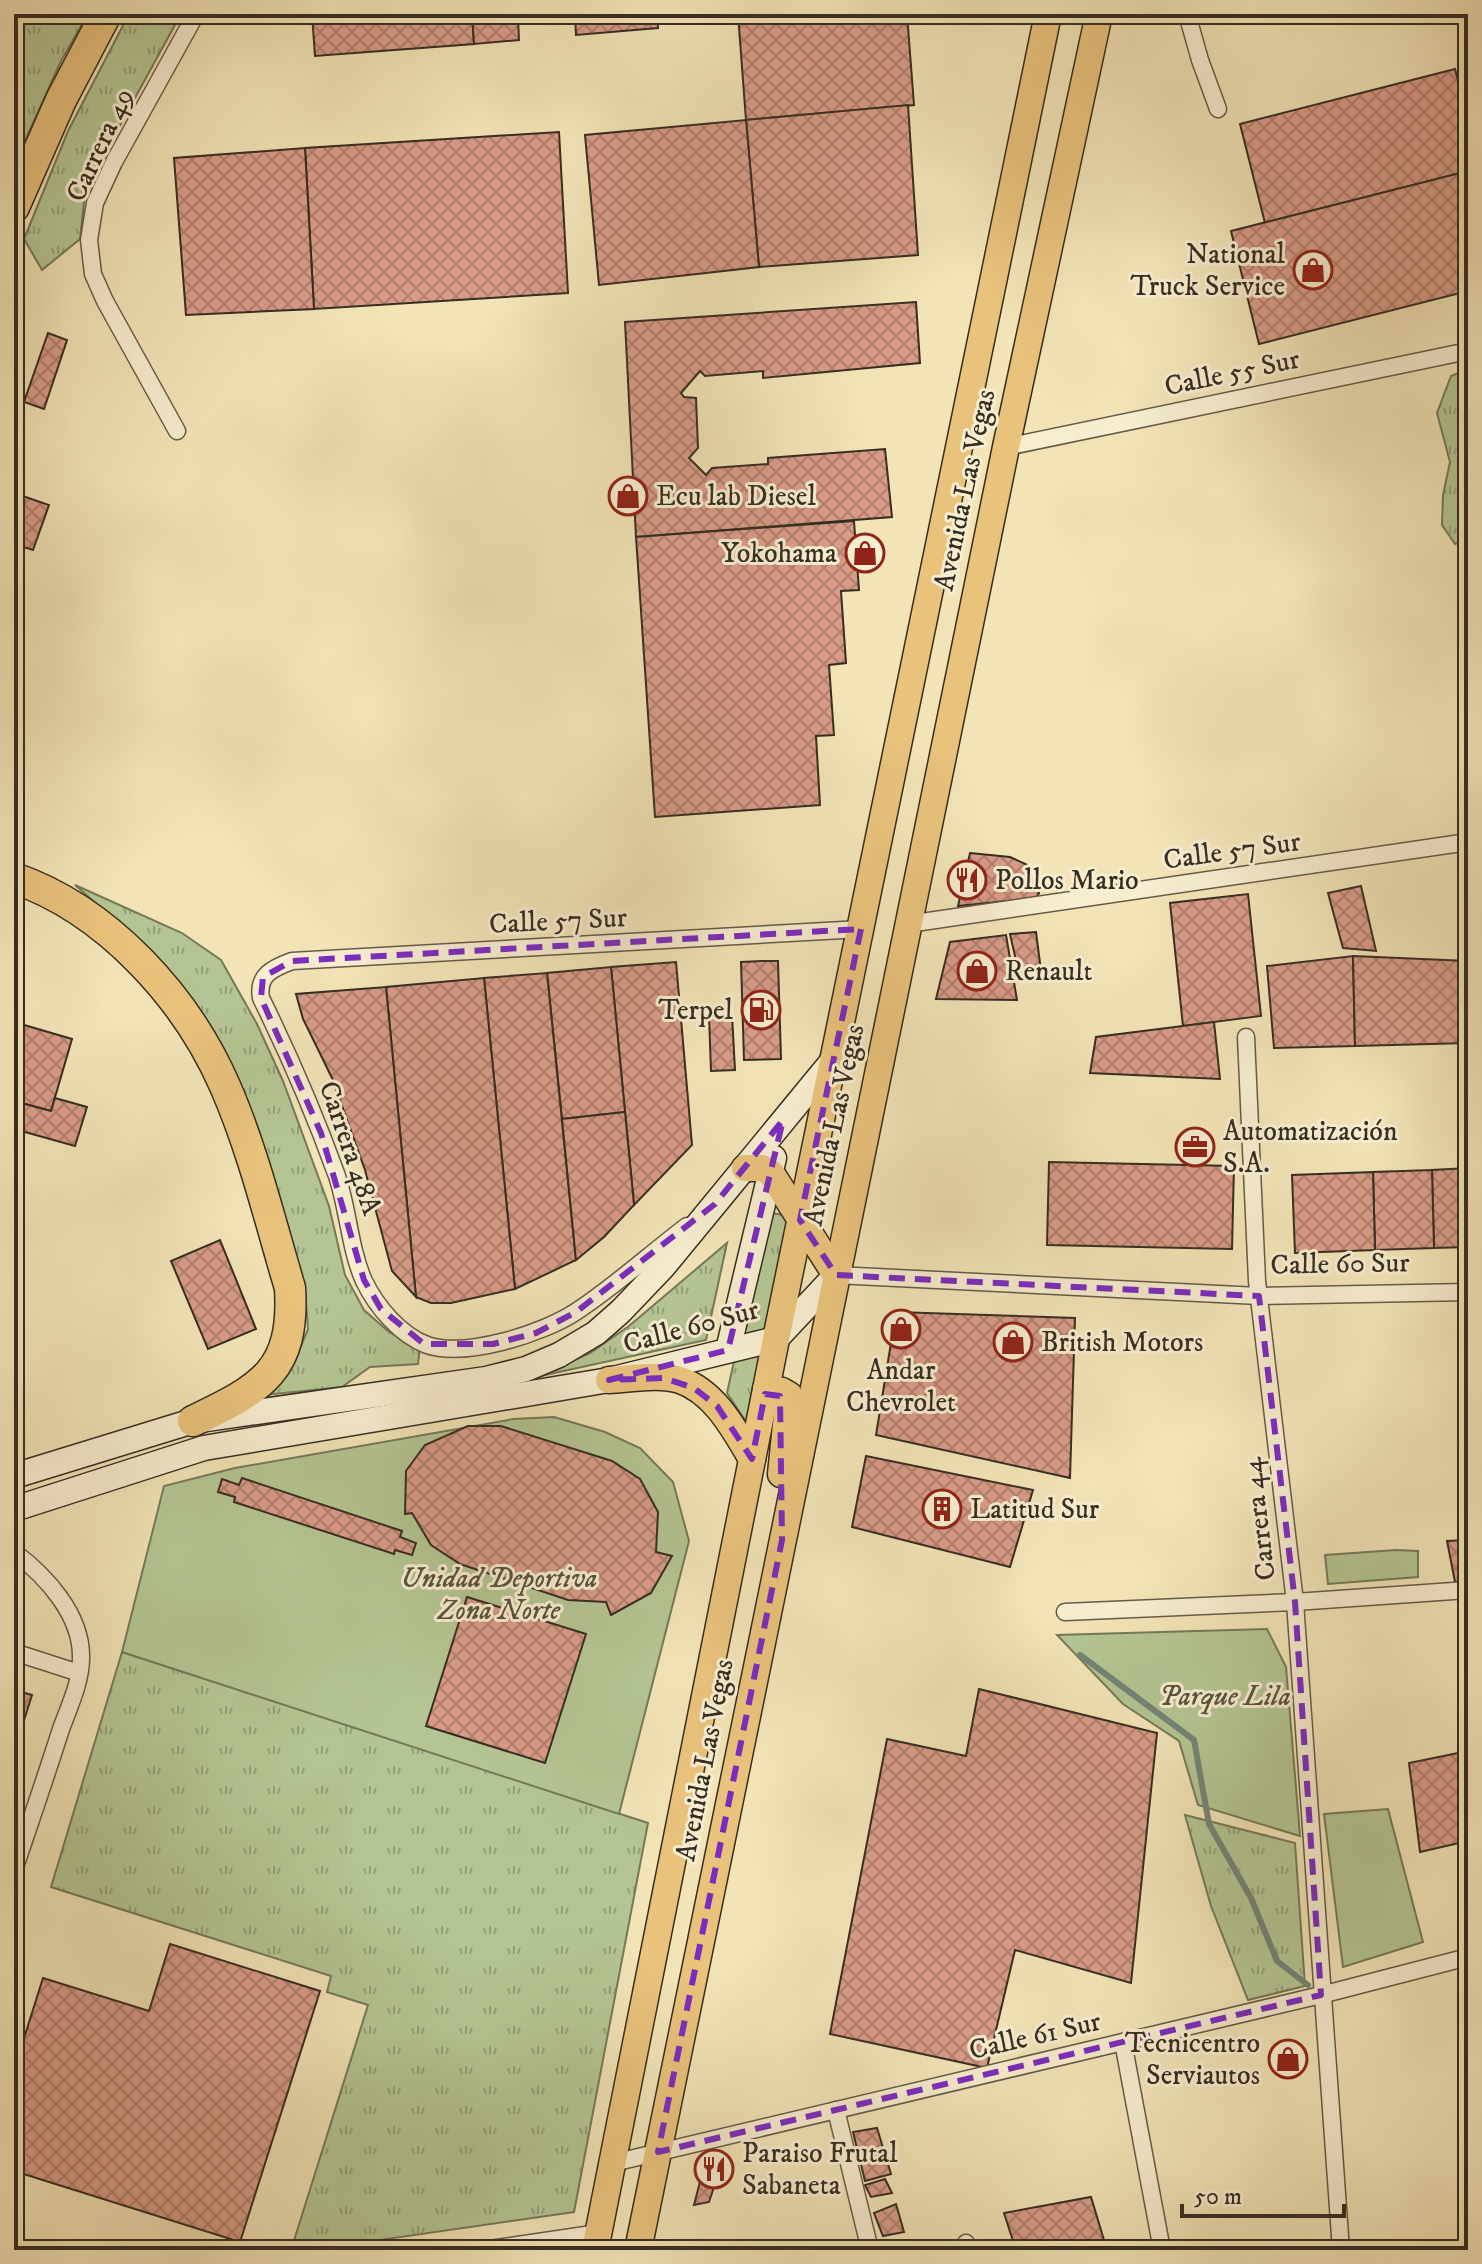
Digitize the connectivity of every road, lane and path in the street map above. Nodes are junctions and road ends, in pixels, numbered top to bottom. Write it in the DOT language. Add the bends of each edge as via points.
graph roads {
  1 [pos="106,14"];
  2 [pos="196,14"];
  3 [pos="1048,14"];
  4 [pos="1099,14"];
  5 [pos="1187,14"];
  6 [pos="1218,109"];
  7 [pos="14,207"];
  8 [pos="1468,351"];
  9 [pos="177,431"];
  10 [pos="1006,447"];
  11 [pos="1468,842"];
  12 [pos="14,878"];
  13 [pos="908,924"];
  14 [pos="861,929"];
  15 [pos="263,977"];
  16 [pos="1246,1037"];
  17 [pos="834,1059"];
  18 [pos="758,1170"];
  19 [pos="715,1204"];
  20 [pos="800,1220"];
  21 [pos="836,1275"];
  22 [pos="1468,1292"];
  23 [pos="1259,1296"];
  24 [pos="402,1330"];
  25 [pos="776,1339"];
  26 [pos="728,1350"];
  27 [pos="609,1380"];
  28 [pos="766,1389"];
  29 [pos="193,1421"];
  30 [pos="752,1459"];
  31 [pos="14,1476"];
  32 [pos="14,1509"];
  33 [pos="782,1540"];
  34 [pos="14,1552"];
  35 [pos="1468,1590"];
  36 [pos="1295,1602"];
  37 [pos="1065,1612"];
  38 [pos="14,1652"];
  39 [pos="79,1673"];
  40 [pos="14,1870"];
  41 [pos="1468,1957"];
  42 [pos="1321,1995"];
  43 [pos="1123,2042"];
  44 [pos="836,2110"];
  45 [pos="658,2152"];
  46 [pos="613,2163"];
  47 [pos="597,2241"];
  48 [pos="483,2250"];
  49 [pos="638,2250"];
  50 [pos="870,2250"];
  51 [pos="1162,2250"];
  52 [pos="1341,2250"];
  1 -- 7 [label="highway"];
  2 -- 9 [label="street, Carrera 49" via="114,162 95,203 89,240 93,274 105,301"];
  3 -- 14 [label="main road, Avenida Las Vegas"];
  4 -- 10 [label="main road, Avenida Las Vegas"];
  5 -- 6 [label="street"];
  8 -- 10 [label="street, Calle 55 Sur"];
  10 -- 13 [label="main road, Avenida Las Vegas"];
  11 -- 13 [label="street, Calle 57 Sur"];
  12 -- 29 [label="highway" via="78,909 153,977 205,1048 236,1114 290,1288 292,1318 287,1345 268,1378"];
  13 -- 21 [label="main road, Avenida Las Vegas"];
  14 -- 15 [label="street, Calle 57 Sur" via="292,961"];
  14 -- 17 [label="main road, Avenida Las Vegas"];
  15 -- 24 [label="street, Carrera 48A" via="261,998 321,1133 364,1280 381,1309"];
  16 -- 23 [label="street, Carrera 44"];
  17 -- 18 [label="main road" via="783,1121"];
  17 -- 20 [label="main road, Avenida Las Vegas"];
  18 -- 19 [label="main road, Calle 60 Sur"];
  18 -- 20 [label="main road"];
  18 -- 26 [label="main road"];
  19 -- 24 [label="street, Calle 60 Sur" via="576,1312 536,1333 444,1349"];
  19 -- 29 [label="main road, Calle 60 Sur" via="663,1267 596,1333 526,1369"];
  20 -- 21 [label="main road"];
  20 -- 25 [label="main road, Avenida Las Vegas"];
  21 -- 23 [label="street, Calle 60 Sur"];
  21 -- 25 [label="main road, Calle 60 Sur"];
  21 -- 33 [label="main road, Avenida Las Vegas"];
  22 -- 23 [label="street, Calle 60 Sur"];
  23 -- 36 [label="street, Carrera 44"];
  25 -- 26 [label="main road, Calle 60 Sur"];
  25 -- 28 [label="main road, Avenida Las Vegas"];
  26 -- 27 [label="main road, Calle 60 Sur"];
  27 -- 30 [label="main road" via="664,1378 694,1388 717,1406"];
  27 -- 32 [label="main road, Calle 60 Sur" via="215,1445"];
  28 -- 30 [label="main road, Avenida Las Vegas"];
  28 -- 33 [label="main road" via="789,1398 781,1462"];
  29 -- 31 [label="main road, Calle 60 Sur"];
  30 -- 46 [label="main road, Avenida Las Vegas"];
  33 -- 45 [label="main road, Avenida Las Vegas"];
  34 -- 39 [label="street" via="53,1589 71,1617 82,1657"];
  35 -- 36 [label="street"];
  36 -- 37 [label="street"];
  36 -- 42 [label="street, Carrera 44"];
  38 -- 39 [label="street"];
  39 -- 40 [label="street"];
  41 -- 42 [label="street, Calle 61 Sur"];
  42 -- 43 [label="street, Calle 61 Sur"];
  42 -- 52 [label="street, Carrera 44"];
  43 -- 44 [label="street, Calle 61 Sur"];
  43 -- 51 [label="street"];
  44 -- 45 [label="street, Calle 61 Sur"];
  44 -- 50 [label="street"];
  45 -- 46 [label="street, Calle 61 Sur"];
  45 -- 49 [label="main road, Avenida Las Vegas"];
  46 -- 47 [label="main road, Avenida Las Vegas"];
  47 -- 48 [label="street"];
}
